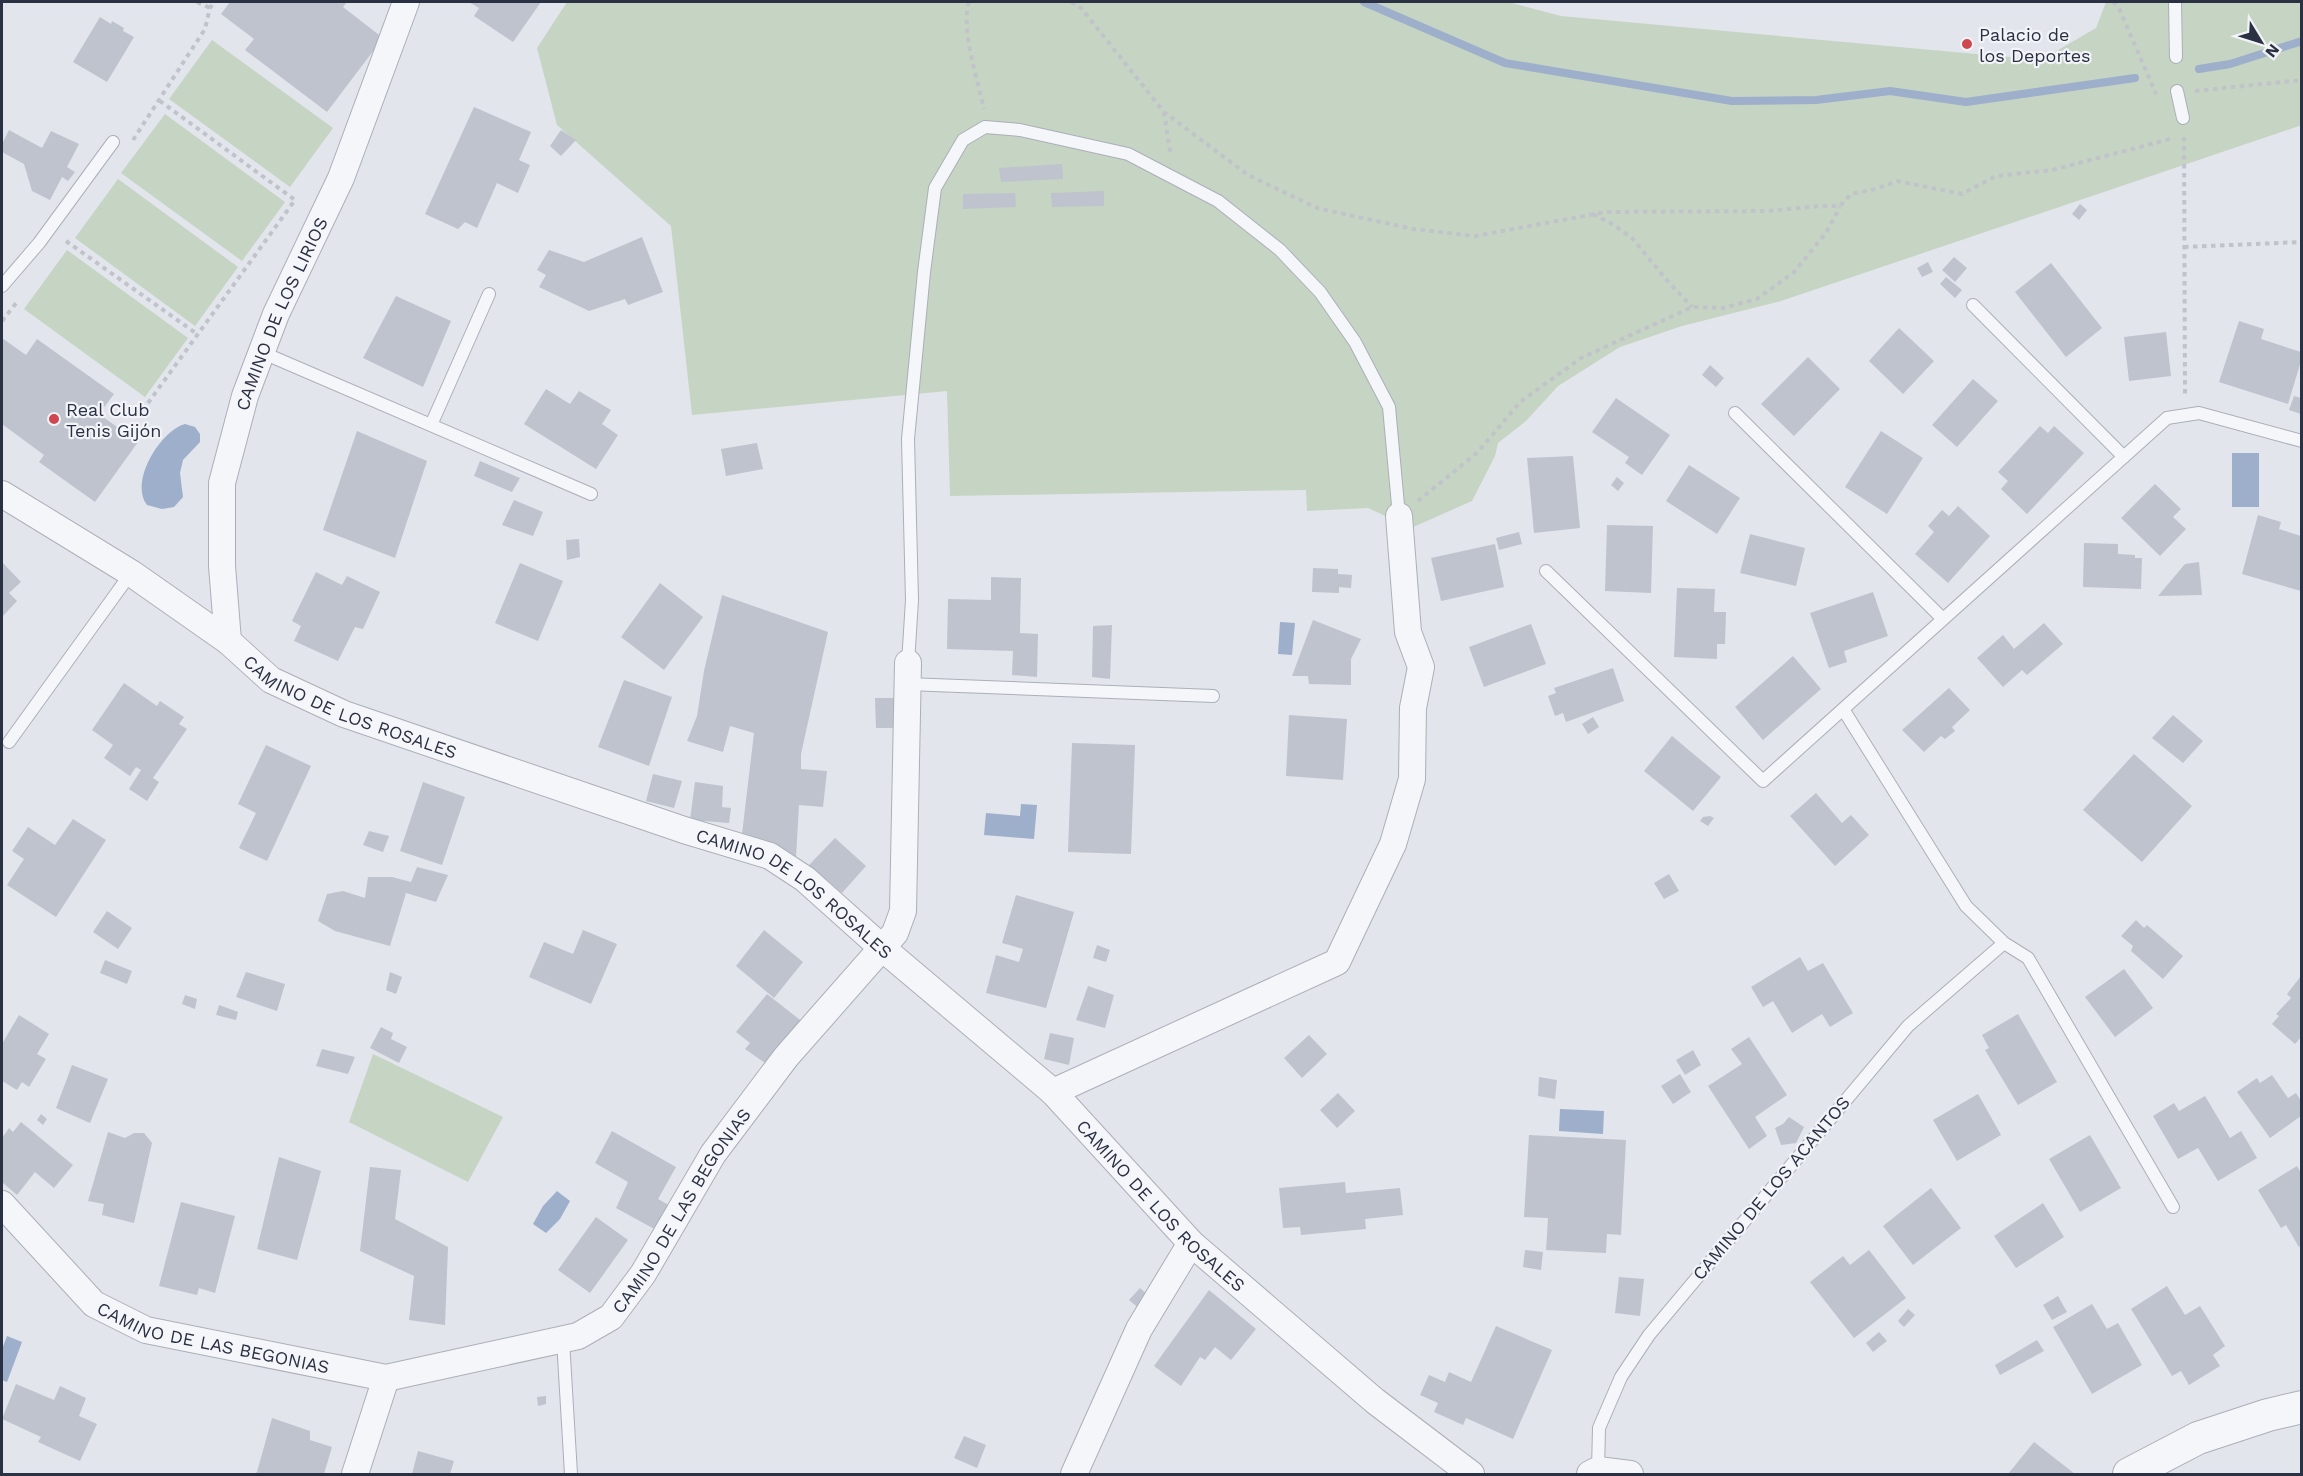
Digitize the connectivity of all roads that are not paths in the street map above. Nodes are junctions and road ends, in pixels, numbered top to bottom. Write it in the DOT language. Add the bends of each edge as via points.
graph roads {
  1 [pos="406,2"];
  2 [pos="2175,2"];
  3 [pos="2176,57"];
  4 [pos="2177,92"];
  5 [pos="2183,118"];
  6 [pos="113,142"];
  7 [pos="2,286"];
  8 [pos="489,294"];
  9 [pos="1972,305"];
  10 [pos="261,352"];
  11 [pos="1735,413"];
  12 [pos="431,425"];
  13 [pos="2301,441"];
  14 [pos="2124,457"];
  15 [pos="2,494"];
  16 [pos="591,494"];
  17 [pos="1398,516"];
  18 [pos="1546,571"];
  19 [pos="131,573"];
  20 [pos="1943,620"];
  21 [pos="228,641"];
  22 [pos="908,673"];
  23 [pos="1214,696"];
  24 [pos="1843,709"];
  25 [pos="9,742"];
  26 [pos="2004,943"];
  27 [pos="881,947"];
  28 [pos="1053,1092"];
  29 [pos="2,1203"];
  30 [pos="2173,1207"];
  31 [pos="1191,1243"];
  32 [pos="563,1340"];
  33 [pos="386,1378"];
  34 [pos="2301,1407"];
  35 [pos="1594,1472"];
  36 [pos="355,1474"];
  37 [pos="571,1474"];
  38 [pos="1074,1474"];
  39 [pos="1471,1474"];
  40 [pos="1630,1474"];
  41 [pos="2129,1474"];
  1 -- 10 [label="street, CAMINO DE LOS LIRIOS" via="341,178"];
  2 -- 3 [label="lane"];
  4 -- 5 [label="lane"];
  6 -- 7 [label="lane" via="39,243"];
  8 -- 12 [label="lane"];
  9 -- 14 [label="lane"];
  10 -- 12 [label="lane"];
  10 -- 21 [label="street, CAMINO DE LOS LIRIOS" via="222,483 222,566"];
  11 -- 20 [label="lane"];
  12 -- 16 [label="lane"];
  13 -- 14 [label="lane" via="2199,413 2167,418"];
  14 -- 20 [label="lane"];
  15 -- 19 [label="street, CAMINO DE LOS ROSALES"];
  17 -- 22 [label="lane" via="1389,407 1355,342 1320,292 1280,250 1218,201 1128,154 1020,130 986,127 963,140 935,188 908,439 912,600"];
  17 -- 28 [label="street" via="1408,632 1421,667 1413,708 1412,779 1393,844 1337,962"];
  18 -- 24 [label="lane" via="1763,781"];
  19 -- 21 [label="street, CAMINO DE LOS ROSALES"];
  19 -- 25 [label="lane"];
  20 -- 24 [label="lane"];
  21 -- 27 [label="street, CAMINO DE LOS ROSALES" via="271,680 344,714 770,856 805,879"];
  22 -- 23 [label="lane"];
  22 -- 27 [label="street, CAMINO DE LAS BEGONIAS" via="903,911 895,933"];
  24 -- 26 [label="lane" via="1966,906"];
  26 -- 30 [label="lane" via="2028,958"];
  26 -- 35 [label="lane, CAMINO DE LOS ACANTOS" via="1908,1026 1649,1335 1621,1377 1599,1428"];
  27 -- 28 [label="street, CAMINO DE LOS ROSALES"];
  27 -- 32 [label="street, CAMINO DE LAS BEGONIAS" via="786,1057 713,1154 643,1274 611,1317"];
  28 -- 31 [label="street, CAMINO DE LOS ROSALES"];
  29 -- 33 [label="street, CAMINO DE LAS BEGONIAS" via="94,1304 146,1330"];
  31 -- 38 [label="street" via="1139,1329"];
  31 -- 39 [label="street, CAMINO DE LOS ROSALES" via="1375,1401"];
  32 -- 33 [label="street, CAMINO DE LAS BEGONIAS"];
  32 -- 37 [label="lane"];
  33 -- 36 [label="street"];
  34 -- 41 [label="street" via="2198,1438"];
  35 -- 40 [label="street"];
}
